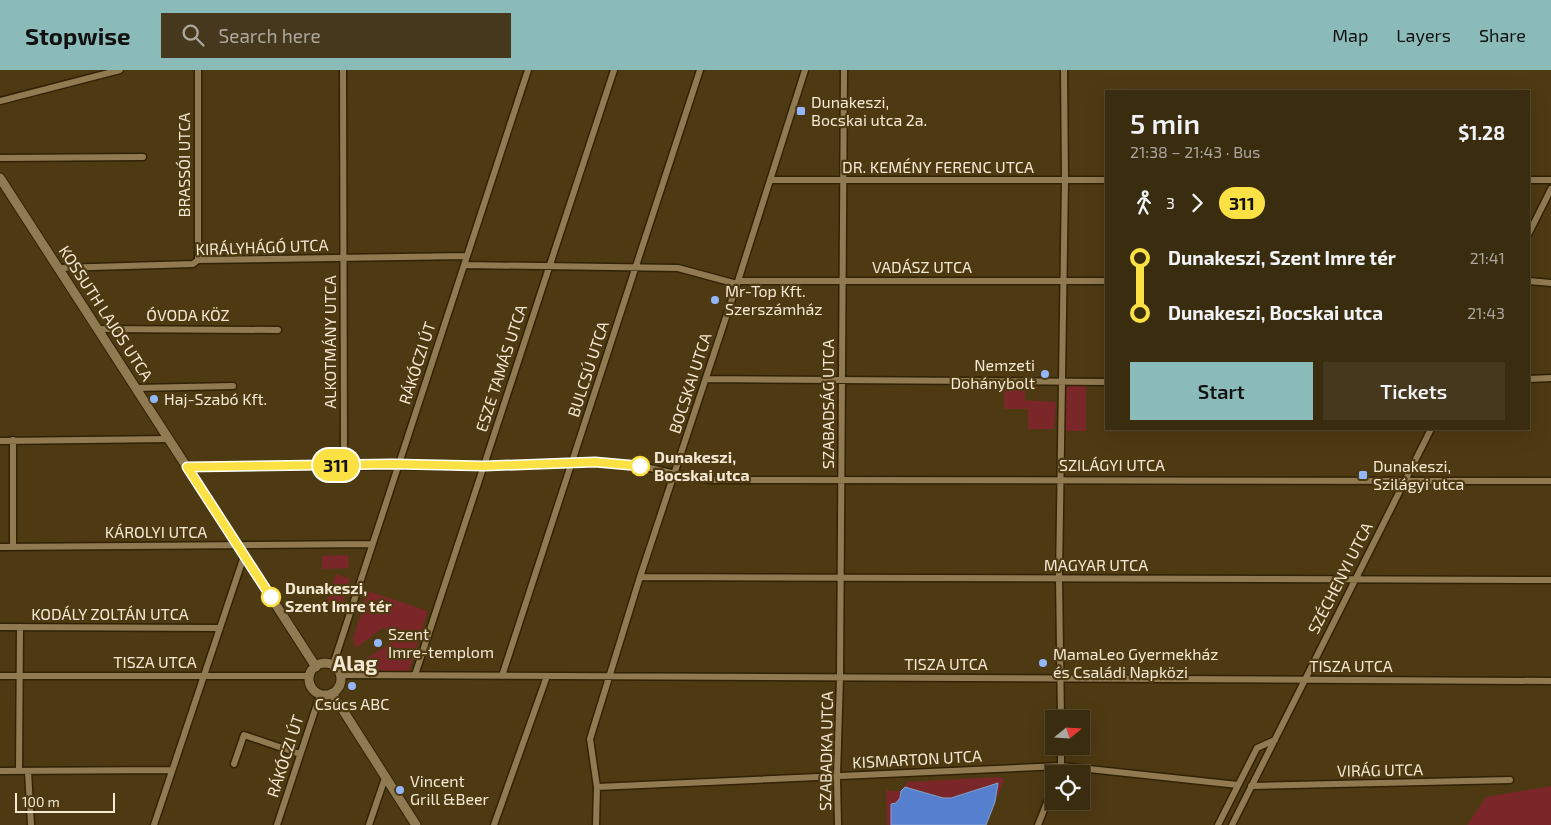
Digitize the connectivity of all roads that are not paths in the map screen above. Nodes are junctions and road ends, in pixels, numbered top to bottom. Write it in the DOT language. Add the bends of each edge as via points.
graph roads {
  1 [pos="120,70"];
  2 [pos="198,70"];
  3 [pos="343,70"];
  4 [pos="528,70"];
  5 [pos="614,70"];
  6 [pos="700,70"];
  7 [pos="805,70"];
  8 [pos="844,70"];
  9 [pos="1064,70"];
  10 [pos="0,100"];
  11 [pos="143,157"];
  12 [pos="0,158"];
  13 [pos="1,180"];
  14 [pos="771,180"];
  15 [pos="844,180"];
  16 [pos="1065,180"];
  17 [pos="1105,180"];
  18 [pos="1530,180"];
  19 [pos="1551,180"];
  20 [pos="1551,189"];
  21 [pos="1530,231"];
  22 [pos="467,256"];
  23 [pos="343,258"];
  24 [pos="198,260"];
  25 [pos="464,265"];
  26 [pos="549,266"];
  27 [pos="636,267"];
  28 [pos="59,268"];
  29 [pos="1064,280"];
  30 [pos="1105,280"];
  31 [pos="843,281"];
  32 [pos="1530,282"];
  33 [pos="738,283"];
  34 [pos="1551,283"];
  35 [pos="98,328"];
  36 [pos="278,330"];
  37 [pos="706,378"];
  38 [pos="1530,378"];
  39 [pos="1551,378"];
  40 [pos="842,380"];
  41 [pos="1061,382"];
  42 [pos="1105,382"];
  43 [pos="233,386"];
  44 [pos="136,388"];
  45 [pos="1430,430"];
  46 [pos="169,439"];
  47 [pos="12,440"];
  48 [pos="0,441"];
  49 [pos="572,462"];
  50 [pos="399,464"];
  51 [pos="344,465"];
  52 [pos="484,466"];
  53 [pos="187,467"];
  54 [pos="674,475"];
  55 [pos="842,478"];
  56 [pos="1060,479"];
  57 [pos="1405,480"];
  58 [pos="1551,481"];
  59 [pos="372,544"];
  60 [pos="237,545"];
  61 [pos="14,546"];
  62 [pos="0,547"];
  63 [pos="244,556"];
  64 [pos="640,577"];
  65 [pos="841,578"];
  66 [pos="1059,578"];
  67 [pos="1355,579"];
  68 [pos="1551,580"];
  69 [pos="0,627"];
  70 [pos="20,627"];
  71 [pos="220,628"];
  72 [pos="333,666"];
  73 [pos="316,667"];
  74 [pos="340,675"];
  75 [pos="415,675"];
  76 [pos="0,676"];
  77 [pos="19,676"];
  78 [pos="204,676"];
  79 [pos="310,676"];
  80 [pos="502,676"];
  81 [pos="546,676"];
  82 [pos="609,676"];
  83 [pos="840,677"];
  84 [pos="1061,678"];
  85 [pos="1305,680"];
  86 [pos="1551,681"];
  87 [pos="332,693"];
  88 [pos="320,694"];
  89 [pos="1061,710"];
  90 [pos="1274,740"];
  91 [pos="300,754"];
  92 [pos="234,764"];
  93 [pos="1045,767"];
  94 [pos="1090,769"];
  95 [pos="172,770"];
  96 [pos="0,771"];
  97 [pos="19,771"];
  98 [pos="28,771"];
  99 [pos="837,777"];
  100 [pos="385,778"];
  101 [pos="1510,780"];
  102 [pos="1238,785"];
  103 [pos="1251,786"];
  104 [pos="597,787"];
  105 [pos="1045,808"];
  106 [pos="30,825"];
  107 [pos="154,825"];
  108 [pos="277,825"];
  109 [pos="369,825"];
  110 [pos="416,825"];
  111 [pos="494,825"];
  112 [pos="596,825"];
  113 [pos="838,825"];
  114 [pos="1038,825"];
  115 [pos="1218,825"];
  116 [pos="1232,825"];
  1 -- 10 [label="street"];
  2 -- 24 [label="street, BRASSÓI UTCA"];
  3 -- 23 [label="street, ALKOTMÁNY UTCA"];
  4 -- 22 [label="street, RÁKÓCZI ÚT"];
  5 -- 26 [label="street, ESZE TAMÁS UTCA"];
  6 -- 27 [label="street, BULCSÚ UTCA"];
  7 -- 14 [label="street, BOCSKAI UTCA"];
  8 -- 15 [label="street, SZABADSÁG UTCA"];
  9 -- 16 [label="street"];
  11 -- 12 [label="street"];
  13 -- 28 [label="street, KOSSUTH LAJOS UTCA"];
  14 -- 15 [label="street, DR. KEMÉNY FERENC UTCA"];
  14 -- 33 [label="street, BOCSKAI UTCA"];
  15 -- 16 [label="street, DR. KEMÉNY FERENC UTCA"];
  15 -- 31 [label="street, SZABADSÁG UTCA"];
  16 -- 17 [label="street, DR. KEMÉNY FERENC UTCA"];
  16 -- 29 [label="street"];
  18 -- 19 [label="street"];
  20 -- 21 [label="street"];
  22 -- 23 [label="street, KIRÁLYHÁGÓ UTCA"];
  22 -- 25 [label="street, RÁKÓCZI ÚT"];
  23 -- 24 [label="street, KIRÁLYHÁGÓ UTCA"];
  23 -- 51 [label="street, ALKOTMÁNY UTCA"];
  24 -- 28 [label="street, KIRÁLYHÁGÓ UTCA" via="193,264"];
  25 -- 26 [label="street"];
  25 -- 50 [label="street, RÁKÓCZI ÚT"];
  26 -- 27 [label="street"];
  26 -- 52 [label="street, ESZE TAMÁS UTCA"];
  27 -- 33 [label="street" via="678,268"];
  27 -- 49 [label="street, BULCSÚ UTCA"];
  28 -- 35 [label="street, KOSSUTH LAJOS UTCA"];
  29 -- 30 [label="street, VADÁSZ UTCA"];
  29 -- 31 [label="street, VADÁSZ UTCA"];
  29 -- 41 [label="street"];
  31 -- 33 [label="street, VADÁSZ UTCA"];
  31 -- 40 [label="street, SZABADSÁG UTCA"];
  32 -- 34 [label="street"];
  33 -- 37 [label="street, BOCSKAI UTCA"];
  35 -- 36 [label="street, ÓVODA KÖZ"];
  35 -- 44 [label="street, KOSSUTH LAJOS UTCA"];
  37 -- 40 [label="street"];
  37 -- 54 [label="street, BOCSKAI UTCA"];
  38 -- 39 [label="street"];
  40 -- 41 [label="street"];
  40 -- 55 [label="street, SZABADSÁG UTCA"];
  41 -- 42 [label="street"];
  41 -- 56 [label="street"];
  43 -- 44 [label="street"];
  44 -- 46 [label="street, KOSSUTH LAJOS UTCA"];
  45 -- 57 [label="street, SZÉCHENYI UTCA"];
  46 -- 47 [label="street"];
  46 -- 53 [label="street, KOSSUTH LAJOS UTCA"];
  47 -- 48 [label="street"];
  47 -- 61 [label="street"];
  49 -- 52 [label="street, SZILÁGYI UTCA"];
  49 -- 54 [label="street, SZILÁGYI UTCA" via="628,464"];
  49 -- 80 [label="street, BULCSÚ UTCA"];
  50 -- 51 [label="street, SZILÁGYI UTCA"];
  50 -- 52 [label="street, SZILÁGYI UTCA"];
  50 -- 59 [label="street, RÁKÓCZI ÚT"];
  51 -- 53 [label="street, SZILÁGYI UTCA"];
  52 -- 75 [label="street, ESZE TAMÁS UTCA"];
  53 -- 60 [label="street, KOSSUTH LAJOS UTCA"];
  54 -- 55 [label="street, SZILÁGYI UTCA" via="710,480"];
  54 -- 64 [label="street, BOCSKAI UTCA"];
  55 -- 56 [label="street, SZILÁGYI UTCA"];
  55 -- 65 [label="street, SZABADSÁG UTCA"];
  56 -- 57 [label="street, SZILÁGYI UTCA"];
  56 -- 66 [label="street"];
  57 -- 58 [label="street, SZILÁGYI UTCA"];
  57 -- 67 [label="street, SZÉCHENYI UTCA"];
  59 -- 60 [label="street, KÁROLYI UTCA"];
  59 -- 72 [label="street, RÁKÓCZI ÚT"];
  60 -- 61 [label="street, KÁROLYI UTCA"];
  60 -- 63 [label="street, KOSSUTH LAJOS UTCA"];
  61 -- 62 [label="street, KÁROLYI UTCA"];
  63 -- 71 [label="street"];
  63 -- 73 [label="street, KOSSUTH LAJOS UTCA"];
  64 -- 65 [label="street, MAGYAR UTCA"];
  64 -- 82 [label="street, BOCSKAI UTCA"];
  65 -- 66 [label="street, MAGYAR UTCA"];
  65 -- 83 [label="street, SZABADSÁG UTCA"];
  66 -- 67 [label="street, MAGYAR UTCA"];
  66 -- 84 [label="street"];
  67 -- 68 [label="street, MAGYAR UTCA"];
  67 -- 85 [label="street, SZÉCHENYI UTCA"];
  69 -- 70 [label="street, KODÁLY ZOLTÁN UTCA"];
  70 -- 71 [label="street, KODÁLY ZOLTÁN UTCA"];
  70 -- 77 [label="street"];
  71 -- 78 [label="street"];
  72 -- 73 [label="street" via="324,664"];
  72 -- 74 [label="street"];
  73 -- 79 [label="street"];
  74 -- 75 [label="street, TISZA UTCA"];
  74 -- 87 [label="street" via="338,688"];
  75 -- 80 [label="street, TISZA UTCA"];
  76 -- 77 [label="street, TISZA UTCA"];
  77 -- 78 [label="street, TISZA UTCA"];
  77 -- 97 [label="street"];
  78 -- 79 [label="street, TISZA UTCA"];
  78 -- 95 [label="street"];
  79 -- 88 [label="street" via="311,686"];
  80 -- 81 [label="street, TISZA UTCA"];
  81 -- 82 [label="street, TISZA UTCA"];
  81 -- 111 [label="street"];
  82 -- 83 [label="street, TISZA UTCA"];
  82 -- 104 [label="street, BOCSKAI UTCA" via="590,739"];
  83 -- 84 [label="street, TISZA UTCA"];
  83 -- 99 [label="street, SZABADKA UTCA"];
  84 -- 85 [label="street, TISZA UTCA"];
  84 -- 89 [label="street"];
  85 -- 86 [label="street, TISZA UTCA"];
  85 -- 90 [label="street, SZÉCHENYI UTCA"];
  87 -- 88 [label="street"];
  87 -- 100 [label="street"];
  88 -- 91 [label="street, RÁKÓCZI ÚT"];
  90 -- 102 [label="street, SZÉCHENYI UTCA" via="1258,748"];
  90 -- 103 [label="street, SZÉCHENYI UTCA"];
  91 -- 92 [label="street" via="244,735"];
  91 -- 108 [label="street, RÁKÓCZI ÚT"];
  93 -- 99 [label="street, KISMARTON UTCA"];
  94 -- 102 [label="street, KISMARTON UTCA"];
  95 -- 98 [label="street"];
  95 -- 107 [label="street"];
  96 -- 97 [label="street"];
  97 -- 98 [label="street"];
  98 -- 106 [label="street"];
  99 -- 104 [label="street, KISMARTON UTCA"];
  99 -- 113 [label="street, SZABADKA UTCA"];
  100 -- 109 [label="street"];
  100 -- 110 [label="street"];
  101 -- 103 [label="street, VIRÁG UTCA"];
  102 -- 115 [label="street, SZÉCHENYI UTCA"];
  103 -- 116 [label="street, SZÉCHENYI UTCA"];
  104 -- 112 [label="street, BOCSKAI UTCA"];
  105 -- 114 [label="street"];
}
